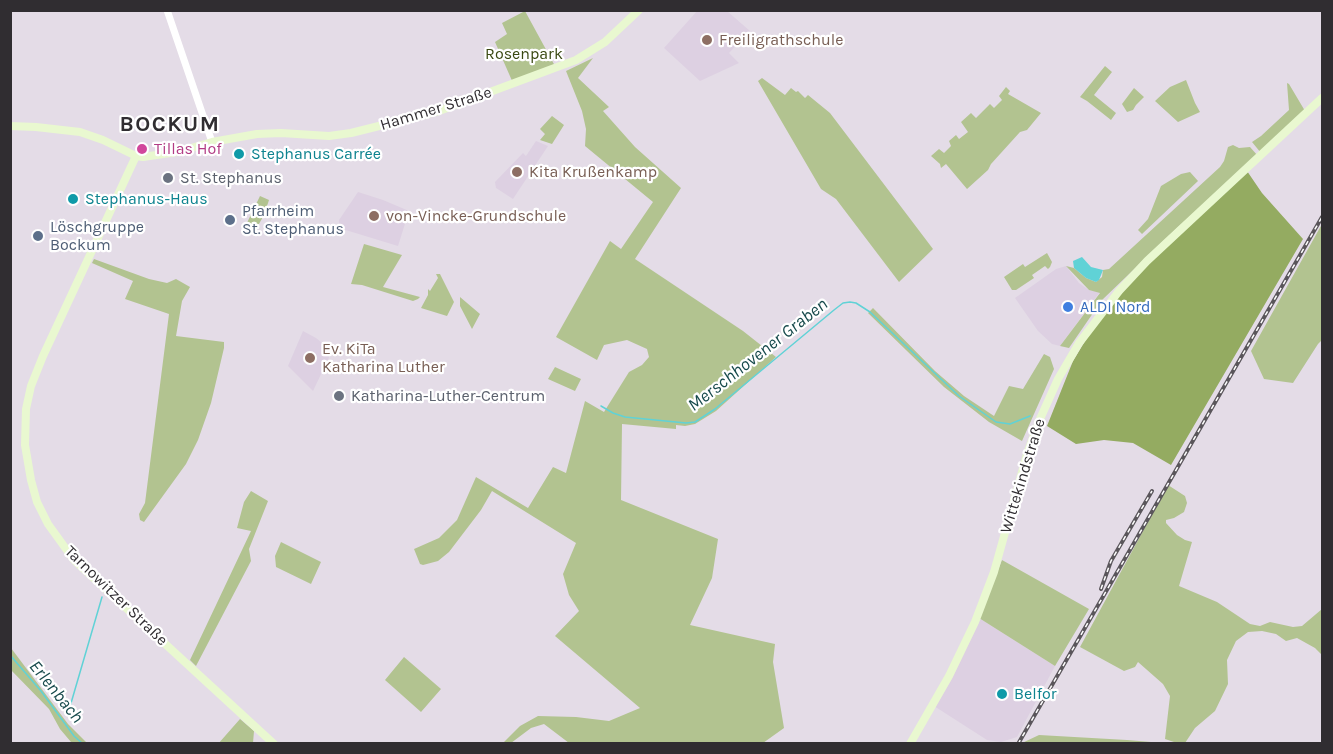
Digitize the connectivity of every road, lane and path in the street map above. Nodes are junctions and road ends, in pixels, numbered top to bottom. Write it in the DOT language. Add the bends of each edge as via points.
graph roads {
  1 [pos="167,10"];
  2 [pos="639,10"];
  3 [pos="1323,98"];
  4 [pos="10,126"];
  5 [pos="212,142"];
  6 [pos="136,156"];
  7 [pos="274,744"];
  8 [pos="910,744"];
  1 -- 5 [label="street"];
  2 -- 5 [label="main road, Hammer Straße" via="605,42 576,60 439,111 334,135 273,133"];
  3 -- 8 [label="main road, Wittekindstraße" via="1154,254 1119,291 1075,349 1030,444 982,606"];
  4 -- 6 [label="main road" via="94,136"];
  5 -- 6 [label="main road, Hammer Straße" via="161,155"];
  6 -- 7 [label="main road, Tarnowitzer Straße" via="31,386 25,446 31,480 48,524 75,560"];
}
